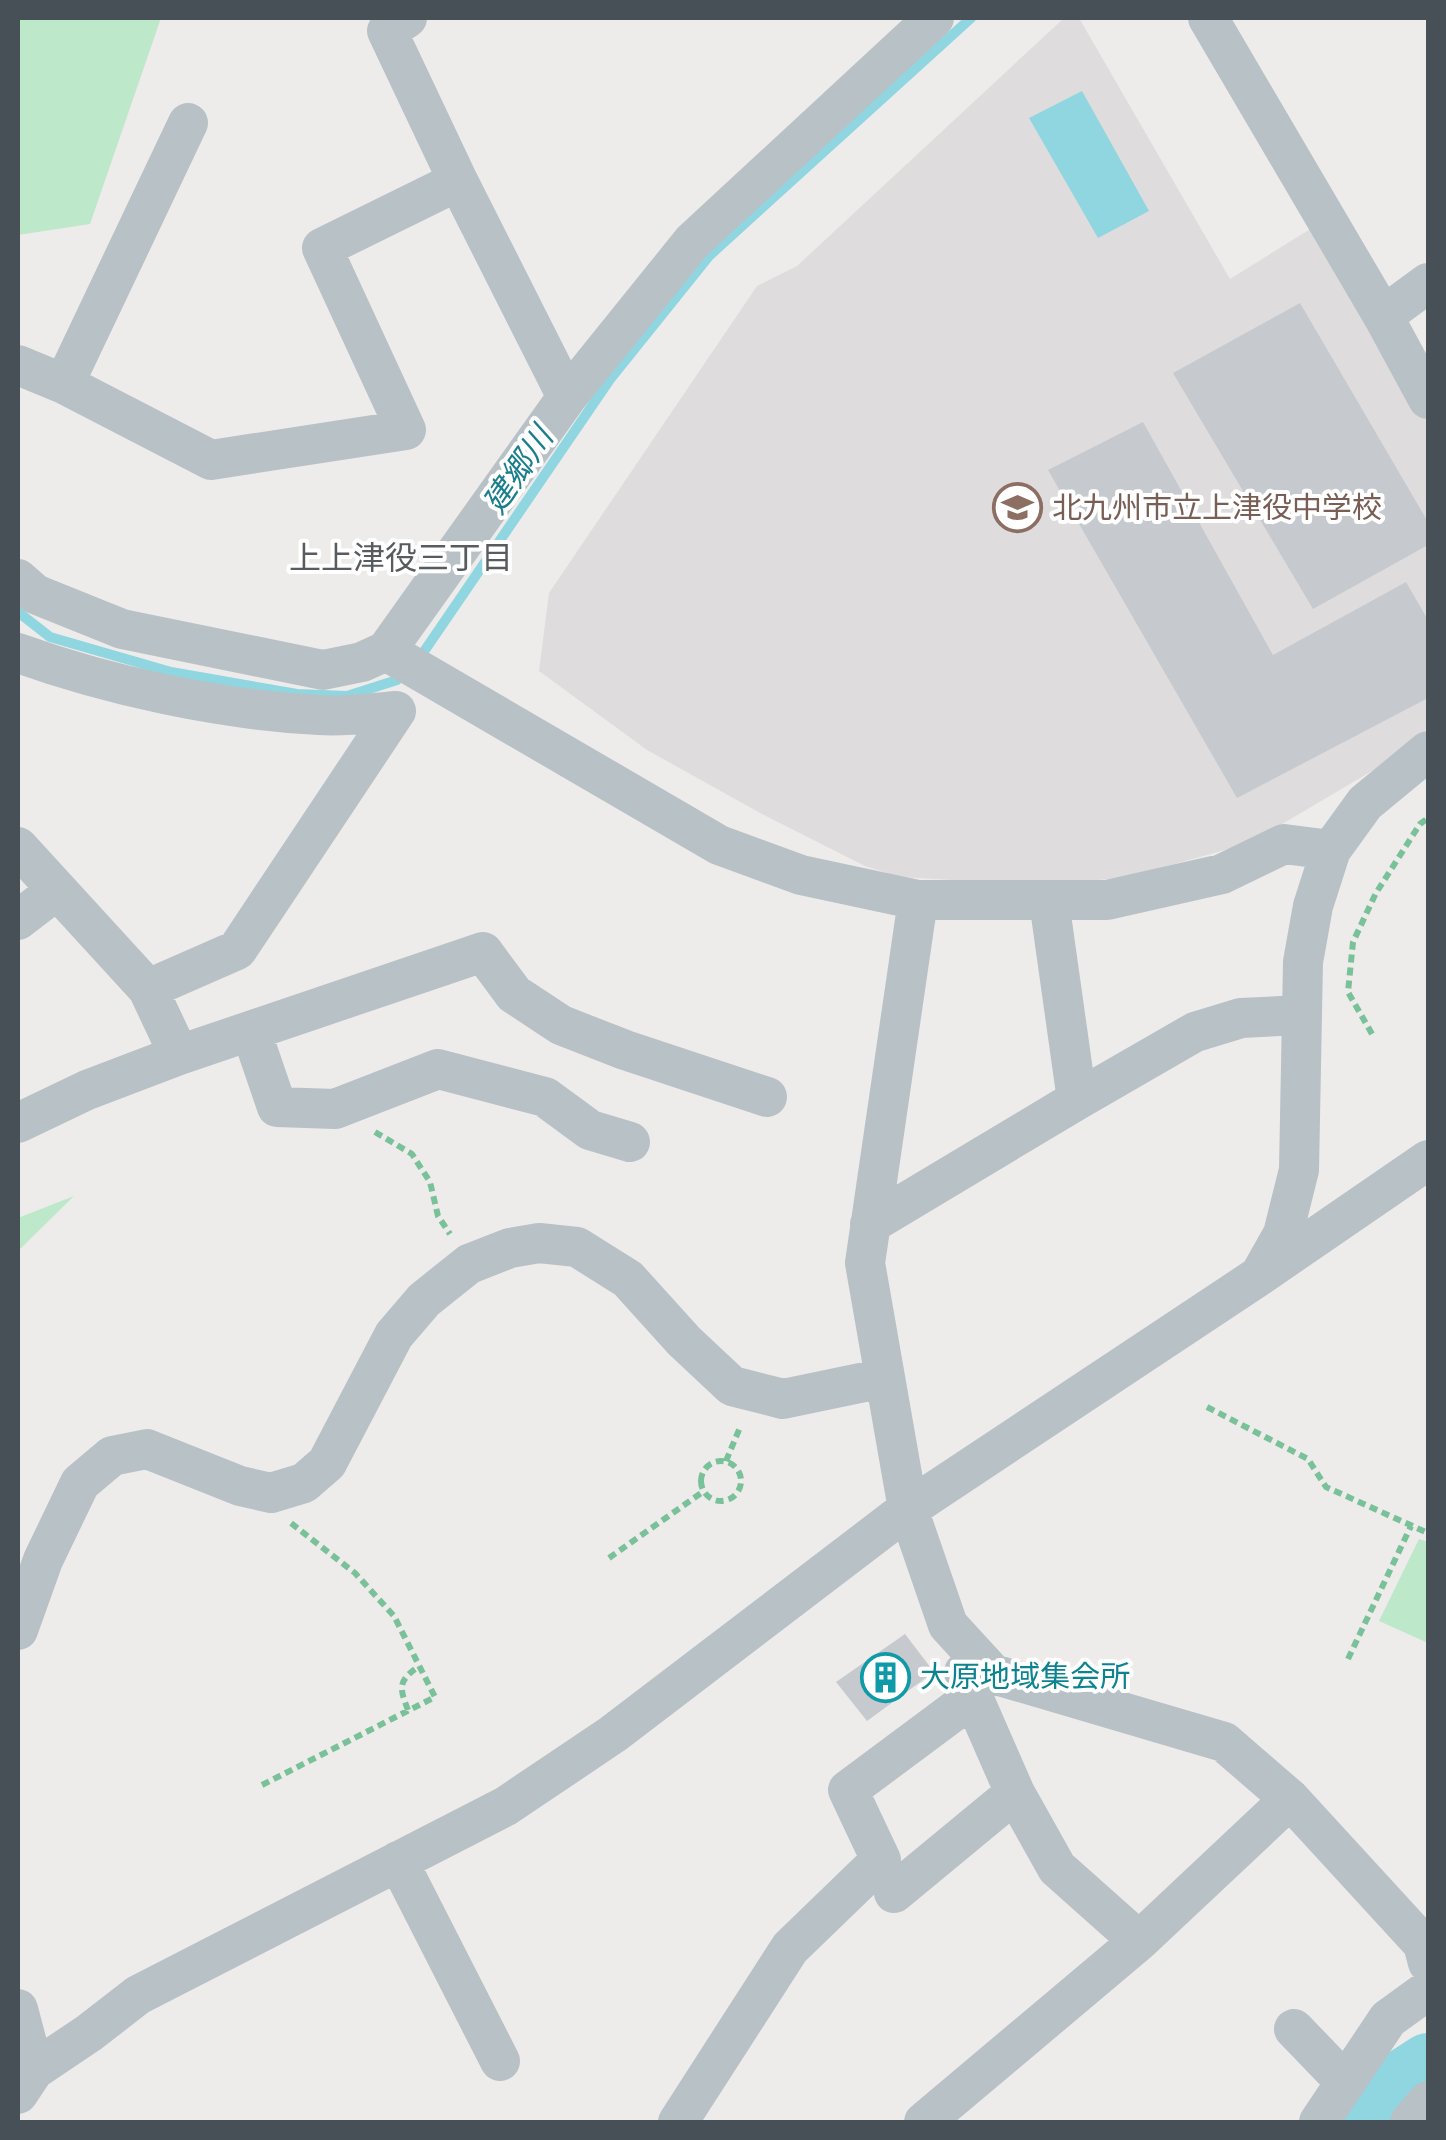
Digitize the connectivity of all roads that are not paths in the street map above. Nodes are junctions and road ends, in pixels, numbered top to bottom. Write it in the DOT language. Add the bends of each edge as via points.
graph roads {
  1 [pos="407,18"];
  2 [pos="934,18"];
  3 [pos="1208,18"];
  4 [pos="188,123"];
  5 [pos="458,181"];
  6 [pos="1428,283"];
  7 [pos="1383,316"];
  8 [pos="18,365"];
  9 [pos="64,384"];
  10 [pos="567,396"];
  11 [pos="1428,399"];
  12 [pos="22,595"];
  13 [pos="388,652"];
  14 [pos="18,653"];
  15 [pos="323,672"];
  16 [pos="323,716"];
  17 [pos="1428,752"];
  18 [pos="18,847"];
  19 [pos="1331,850"];
  20 [pos="57,890"];
  21 [pos="918,900"];
  22 [pos="1049,901"];
  23 [pos="18,920"];
  24 [pos="148,989"];
  25 [pos="1302,1014"];
  26 [pos="251,1031"];
  27 [pos="179,1054"];
  28 [pos="766,1097"];
  29 [pos="1077,1100"];
  30 [pos="18,1123"];
  31 [pos="630,1142"];
  32 [pos="1428,1160"];
  33 [pos="870,1224"];
  34 [pos="1260,1276"];
  35 [pos="884,1378"];
  36 [pos="908,1509"];
  37 [pos="948,1626"];
  38 [pos="18,1630"];
  39 [pos="973,1697"];
  40 [pos="1015,1793"];
  41 [pos="1290,1799"];
  42 [pos="398,1861"];
  43 [pos="888,1876"];
  44 [pos="1139,1941"];
  45 [pos="1427,1949"];
  46 [pos="1428,1990"];
  47 [pos="18,2010"];
  48 [pos="1294,2030"];
  49 [pos="500,2061"];
  50 [pos="26,2082"];
  51 [pos="1345,2082"];
  52 [pos="1428,2101"];
  53 [pos="678,2122"];
  54 [pos="924,2122"];
  55 [pos="1319,2122"];
  56 [pos="1410,2122"];
  1 -- 5 [label="street" via="388,31"];
  2 -- 10 [label="street" via="692,242"];
  3 -- 7 [label="street"];
  4 -- 9 [label="street"];
  5 -- 9 [label="street" via="322,248 406,430 211,460"];
  5 -- 10 [label="street"];
  6 -- 7 [label="street"];
  7 -- 11 [label="street"];
  8 -- 9 [label="street"];
  10 -- 13 [label="street"];
  12 -- 15 [label="street" via="122,629"];
  13 -- 15 [label="street"];
  13 -- 21 [label="street" via="719,844 801,875"];
  14 -- 16 [label="street" via="70,672 228,706"];
  15 -- 16 [label="street"];
  16 -- 24 [label="street" via="396,711 237,950"];
  17 -- 19 [label="street" via="1365,802"];
  18 -- 20 [label="street"];
  19 -- 22 [label="street" via="1284,844 1222,874 1107,900"];
  19 -- 25 [label="street" via="1303,962"];
  20 -- 23 [label="street"];
  20 -- 24 [label="street"];
  21 -- 22 [label="street"];
  21 -- 33 [label="street"];
  22 -- 29 [label="street"];
  24 -- 27 [label="street"];
  25 -- 29 [label="street" via="1241,1018 1195,1032"];
  25 -- 34 [label="street" via="1299,1170 1283,1234"];
  26 -- 27 [label="street"];
  26 -- 28 [label="street" via="482,952 514,994 561,1024"];
  26 -- 31 [label="street" via="276,1107 336,1108 438,1069 545,1097 590,1130"];
  27 -- 30 [label="street"];
  29 -- 33 [label="street"];
  32 -- 34 [label="street"];
  33 -- 35 [label="street" via="865,1264"];
  34 -- 36 [label="street"];
  35 -- 36 [label="street"];
  35 -- 38 [label="street" via="783,1399 732,1386 628,1279 577,1247 510,1248 469,1264 424,1300 394,1335 327,1463 304,1484 270,1493 147,1449 112,1456 80,1484"];
  36 -- 37 [label="street"];
  36 -- 42 [label="street" via="613,1734 506,1806"];
  37 -- 39 [label="street"];
  37 -- 41 [label="street" via="992,1674 1224,1742"];
  39 -- 40 [label="street"];
  39 -- 43 [label="street" via="848,1790"];
  40 -- 43 [label="street"];
  40 -- 44 [label="street" via="1057,1868"];
  41 -- 44 [label="street"];
  41 -- 45 [label="street"];
  42 -- 49 [label="street"];
  42 -- 50 [label="street" via="138,1995"];
  43 -- 53 [label="street" via="790,1948"];
  44 -- 54 [label="street"];
  46 -- 51 [label="street" via="1388,2019"];
  47 -- 50 [label="street"];
  48 -- 51 [label="street"];
  51 -- 55 [label="street"];
  52 -- 56 [label="street"];
}
